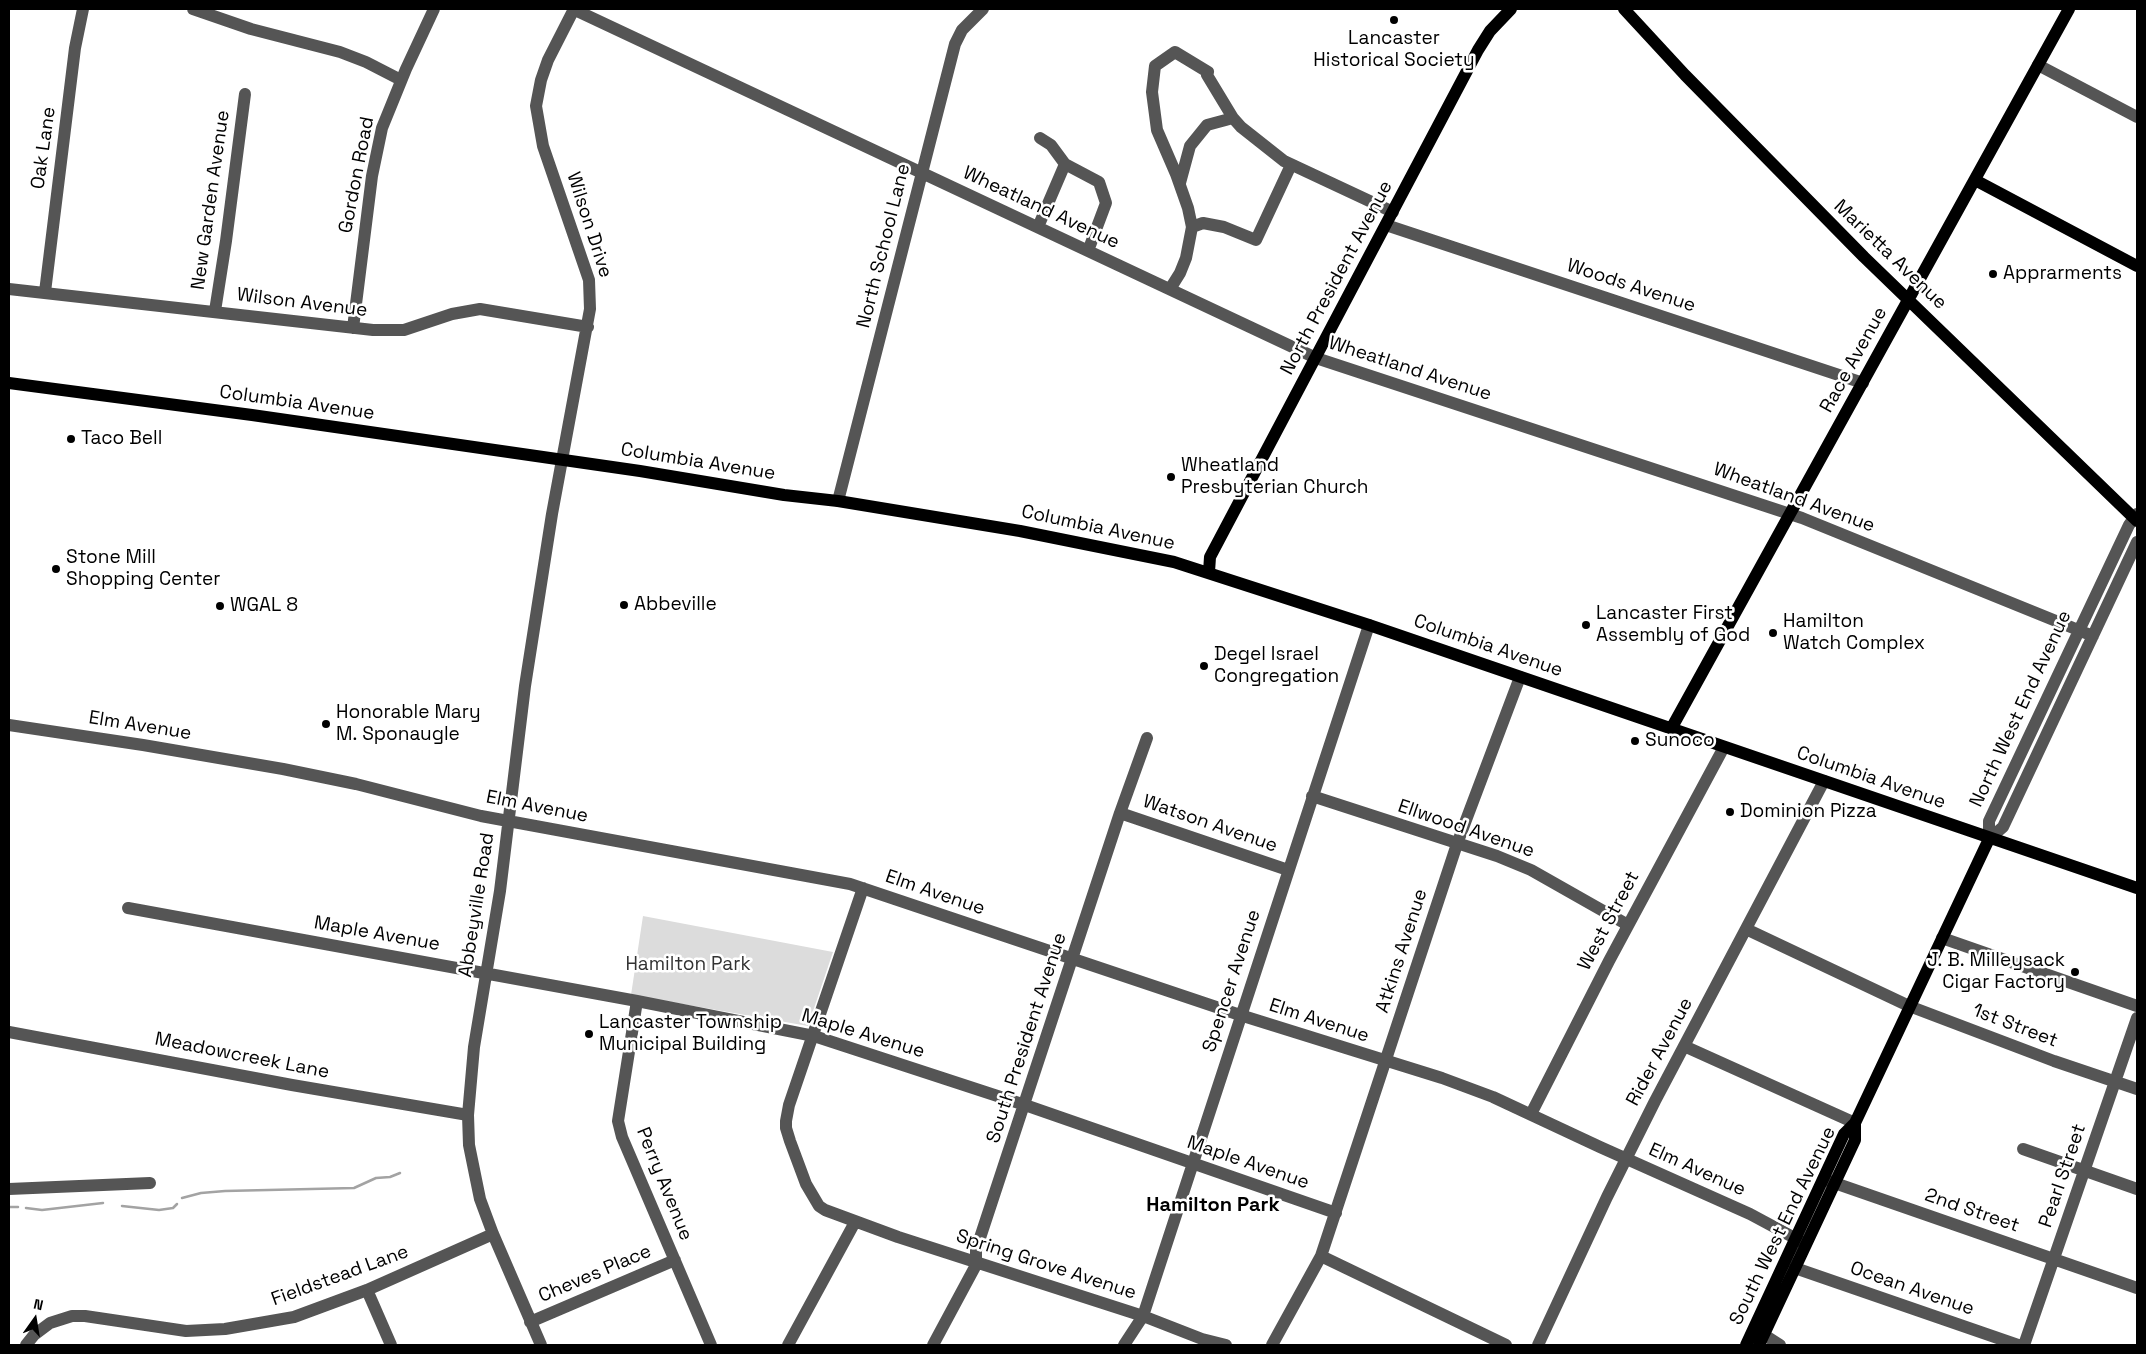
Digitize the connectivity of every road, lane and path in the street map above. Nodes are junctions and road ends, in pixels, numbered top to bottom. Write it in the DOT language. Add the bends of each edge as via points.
graph roads {
  1 [pos="84,9"];
  2 [pos="193,9"];
  3 [pos="434,9"];
  4 [pos="574,9"];
  5 [pos="983,9"];
  6 [pos="1511,9"];
  7 [pos="1624,9"];
  8 [pos="2069,9"];
  9 [pos="2038,65"];
  10 [pos="401,80"];
  11 [pos="245,94"];
  12 [pos="2137,117"];
  13 [pos="1233,118"];
  14 [pos="1040,138"];
  15 [pos="1065,164"];
  16 [pos="1291,165"];
  17 [pos="922,173"];
  18 [pos="1975,180"];
  19 [pos="1180,185"];
  20 [pos="1393,212"];
  21 [pos="1386,225"];
  22 [pos="1038,227"];
  23 [pos="1192,227"];
  24 [pos="1088,251"];
  25 [pos="2137,266"];
  26 [pos="9,289"];
  27 [pos="1170,289"];
  28 [pos="45,292"];
  29 [pos="1909,300"];
  30 [pos="215,311"];
  31 [pos="588,327"];
  32 [pos="353,328"];
  33 [pos="1316,358"];
  34 [pos="9,383"];
  35 [pos="1863,383"];
  36 [pos="563,460"];
  37 [pos="838,501"];
  38 [pos="1790,514"];
  39 [pos="2136,517"];
  40 [pos="2137,542"];
  41 [pos="1209,572"];
  42 [pos="1368,625"];
  43 [pos="2079,630"];
  44 [pos="2093,636"];
  45 [pos="1520,677"];
  46 [pos="9,725"];
  47 [pos="1672,729"];
  48 [pos="1147,738"];
  49 [pos="1724,747"];
  50 [pos="1824,781"];
  51 [pos="1312,796"];
  52 [pos="1120,813"];
  53 [pos="508,822"];
  54 [pos="1989,839"];
  55 [pos="1457,844"];
  56 [pos="1288,870"];
  57 [pos="863,888"];
  58 [pos="2137,888"];
  59 [pos="128,908"];
  60 [pos="1628,925"];
  61 [pos="1746,929"];
  62 [pos="1942,938"];
  63 [pos="1072,959"];
  64 [pos="486,973"];
  65 [pos="637,1001"];
  66 [pos="1909,1006"];
  67 [pos="2137,1006"];
  68 [pos="1240,1015"];
  69 [pos="2137,1018"];
  70 [pos="9,1032"];
  71 [pos="814,1036"];
  72 [pos="1684,1046"];
  73 [pos="1385,1062"];
  74 [pos="2115,1082"];
  75 [pos="2137,1089"];
  76 [pos="1025,1105"];
  77 [pos="468,1114"];
  78 [pos="1531,1114"];
  79 [pos="1855,1123"];
  80 [pos="2023,1149"];
  81 [pos="1626,1158"];
  82 [pos="1192,1164"];
  83 [pos="2084,1171"];
  84 [pos="1829,1181"];
  85 [pos="150,1183"];
  86 [pos="9,1189"];
  87 [pos="2137,1189"];
  88 [pos="1336,1213"];
  89 [pos="854,1222"];
  90 [pos="493,1234"];
  91 [pos="1801,1241"];
  92 [pos="1321,1256"];
  93 [pos="675,1260"];
  94 [pos="2054,1260"];
  95 [pos="976,1262"];
  96 [pos="1795,1268"];
  97 [pos="2137,1288"];
  98 [pos="367,1290"];
  99 [pos="1144,1316"];
  100 [pos="530,1322"];
  101 [pos="1759,1336"];
  102 [pos="26,1345"];
  103 [pos="391,1345"];
  104 [pos="541,1345"];
  105 [pos="711,1345"];
  106 [pos="788,1345"];
  107 [pos="933,1345"];
  108 [pos="1124,1345"];
  109 [pos="1226,1345"];
  110 [pos="1272,1345"];
  111 [pos="1506,1345"];
  112 [pos="1538,1345"];
  113 [pos="1746,1345"];
  114 [pos="1780,1345"];
  115 [pos="2018,1345"];
  116 [pos="2024,1345"];
  1 -- 28 [label="street, Oak Lane" via="76,48"];
  2 -- 10 [label="street" via="251,29 340,52"];
  3 -- 10 [label="street, Gordon Road"];
  4 -- 17 [label="street, Wheatland Avenue"];
  4 -- 31 [label="street, Wilson Drive" via="548,60 536,106 543,146 589,280"];
  5 -- 17 [label="street, North School Lane" via="958,37"];
  6 -- 20 [label="main road, North President Avenue" via="1484,40"];
  7 -- 29 [label="main road, Marietta Avenue" via="1703,95"];
  8 -- 9 [label="main road, Race Avenue"];
  9 -- 12 [label="street"];
  9 -- 18 [label="main road, Race Avenue"];
  10 -- 32 [label="street, Gordon Road" via="378,142"];
  11 -- 30 [label="street, New Garden Avenue"];
  13 -- 16 [label="street"];
  13 -- 19 [label="street" via="1207,125 1190,146"];
  13 -- 19 [label="street" via="1208,72 1176,52 1155,66 1152,92 1157,130"];
  14 -- 15 [label="street" via="1051,145"];
  15 -- 22 [label="street"];
  15 -- 24 [label="street" via="1099,182 1106,203"];
  16 -- 20 [label="street"];
  16 -- 23 [label="street" via="1256,240 1224,227 1204,223"];
  17 -- 22 [label="street, Wheatland Avenue"];
  17 -- 37 [label="street, North School Lane"];
  18 -- 25 [label="main road"];
  18 -- 29 [label="main road, Race Avenue"];
  19 -- 23 [label="street"];
  20 -- 21 [label="main road, North President Avenue"];
  21 -- 33 [label="main road, North President Avenue"];
  21 -- 35 [label="street, Woods Avenue"];
  22 -- 24 [label="street, Wheatland Avenue"];
  23 -- 27 [label="street" via="1186,258"];
  24 -- 27 [label="street, Wheatland Avenue"];
  26 -- 28 [label="street, Wilson Avenue"];
  27 -- 33 [label="street, Wheatland Avenue"];
  28 -- 30 [label="street, Wilson Avenue"];
  29 -- 35 [label="main road, Race Avenue"];
  29 -- 39 [label="main road, Marietta Avenue"];
  30 -- 32 [label="street, Wilson Avenue"];
  31 -- 32 [label="street, Wilson Avenue" via="480,309 452,314 404,330"];
  31 -- 36 [label="street, Wilson Drive"];
  33 -- 38 [label="street, Wheatland Avenue"];
  33 -- 41 [label="main road, North President Avenue" via="1210,557"];
  34 -- 36 [label="main road, Columbia Avenue"];
  35 -- 38 [label="main road, Race Avenue"];
  36 -- 37 [label="main road, Columbia Avenue"];
  36 -- 53 [label="street, Abbeyville Road" via="525,686"];
  37 -- 41 [label="main road, Columbia Avenue" via="1078,542"];
  38 -- 43 [label="street, Wheatland Avenue"];
  38 -- 47 [label="main road, Race Avenue"];
  39 -- 43 [label="street, North West End Avenue" via="2129,525"];
  40 -- 44 [label="street, North West End Avenue"];
  41 -- 42 [label="main road, Columbia Avenue"];
  42 -- 45 [label="main road, Columbia Avenue"];
  42 -- 51 [label="street, Spencer Avenue"];
  43 -- 44 [label="street, Wheatland Avenue"];
  43 -- 54 [label="street, North West End Avenue" via="1989,821"];
  44 -- 54 [label="street, North West End Avenue" via="2003,827"];
  45 -- 47 [label="main road, Columbia Avenue"];
  45 -- 55 [label="street, Atkins Avenue"];
  46 -- 53 [label="street, Elm Avenue" via="283,769"];
  47 -- 49 [label="main road, Columbia Avenue"];
  48 -- 52 [label="street, South President Avenue"];
  49 -- 50 [label="main road, Columbia Avenue"];
  49 -- 60 [label="street, West Street"];
  50 -- 54 [label="main road, Columbia Avenue"];
  50 -- 61 [label="street, Rider Avenue"];
  51 -- 55 [label="street, Ellwood Avenue"];
  51 -- 56 [label="street, Spencer Avenue"];
  52 -- 56 [label="street, Watson Avenue"];
  52 -- 63 [label="street, South President Avenue"];
  53 -- 57 [label="street, Elm Avenue"];
  53 -- 64 [label="street, Abbeyville Road"];
  54 -- 58 [label="main road, Columbia Avenue"];
  54 -- 62 [label="main road, South West End Avenue"];
  55 -- 60 [label="street, Ellwood Avenue" via="1531,870"];
  55 -- 73 [label="street, Atkins Avenue"];
  56 -- 68 [label="street, Spencer Avenue"];
  57 -- 63 [label="street, Elm Avenue"];
  57 -- 71 [label="street, Spring Grove Avenue"];
  59 -- 64 [label="street, Maple Avenue"];
  60 -- 78 [label="street, West Street"];
  61 -- 66 [label="street, 1st Street"];
  61 -- 72 [label="street, Rider Avenue"];
  62 -- 66 [label="main road, South West End Avenue"];
  62 -- 67 [label="street"];
  63 -- 68 [label="street, Elm Avenue"];
  63 -- 76 [label="street, South President Avenue"];
  64 -- 65 [label="street, Maple Avenue"];
  64 -- 77 [label="street, Abbeyville Road" via="474,1047"];
  65 -- 71 [label="street, Maple Avenue"];
  65 -- 93 [label="street, Perry Avenue" via="618,1121 622,1138"];
  66 -- 74 [label="street, 1st Street"];
  66 -- 79 [label="main road, South West End Avenue"];
  68 -- 73 [label="street, Elm Avenue"];
  68 -- 82 [label="street, Spencer Avenue"];
  69 -- 74 [label="street, Pearl Street"];
  70 -- 77 [label="street, Meadowcreek Lane"];
  71 -- 76 [label="street, Maple Avenue"];
  71 -- 89 [label="street, Spring Grove Avenue" via="789,1105 786,1128 814,1199 825,1210"];
  72 -- 79 [label="street"];
  72 -- 81 [label="street, Rider Avenue"];
  73 -- 78 [label="street, Elm Avenue" via="1493,1096"];
  73 -- 88 [label="street, Atkins Avenue"];
  74 -- 75 [label="street, 1st Street"];
  74 -- 83 [label="street, Pearl Street"];
  76 -- 82 [label="street, Maple Avenue"];
  76 -- 95 [label="street, South President Avenue" via="976,1250"];
  77 -- 90 [label="street, Abbeyville Road" via="473,1172"];
  78 -- 81 [label="street, Elm Avenue"];
  79 -- 84 [label="main road, South West End Avenue" via="1855,1140"];
  80 -- 83 [label="street"];
  81 -- 91 [label="street, Elm Avenue" via="1750,1214"];
  81 -- 112 [label="street, Rider Avenue"];
  82 -- 88 [label="street, Maple Avenue"];
  82 -- 99 [label="street, Spencer Avenue"];
  83 -- 87 [label="street"];
  83 -- 94 [label="street, Pearl Street"];
  84 -- 91 [label="main road, South West End Avenue"];
  84 -- 94 [label="street, 2nd Street"];
  85 -- 86 [label="street"];
  88 -- 92 [label="street, Atkins Avenue"];
  89 -- 95 [label="street, Spring Grove Avenue"];
  89 -- 106 [label="street"];
  90 -- 98 [label="street, Fieldstead Lane"];
  90 -- 100 [label="street, Abbeyville Road"];
  91 -- 96 [label="main road, South West End Avenue"];
  91 -- 101 [label="main road, South West End Avenue"];
  92 -- 110 [label="street, Atkins Avenue"];
  92 -- 111 [label="street"];
  93 -- 100 [label="street, Cheves Place"];
  93 -- 105 [label="street, Perry Avenue"];
  94 -- 97 [label="street, 2nd Street"];
  94 -- 116 [label="street, Pearl Street"];
  95 -- 99 [label="street, Spring Grove Avenue"];
  95 -- 107 [label="street, South President Avenue" via="973,1274"];
  96 -- 101 [label="main road, South West End Avenue"];
  96 -- 115 [label="street, Ocean Avenue"];
  98 -- 102 [label="street, Fieldstead Lane" via="294,1317 225,1329 186,1330 72,1316 46,1326"];
  98 -- 103 [label="street"];
  99 -- 108 [label="street, Spencer Avenue"];
  99 -- 109 [label="street, Spring Grove Avenue"];
  100 -- 104 [label="street, Abbeyville Road"];
  101 -- 113 [label="main road, South West End Avenue"];
  101 -- 114 [label="street"];
}
